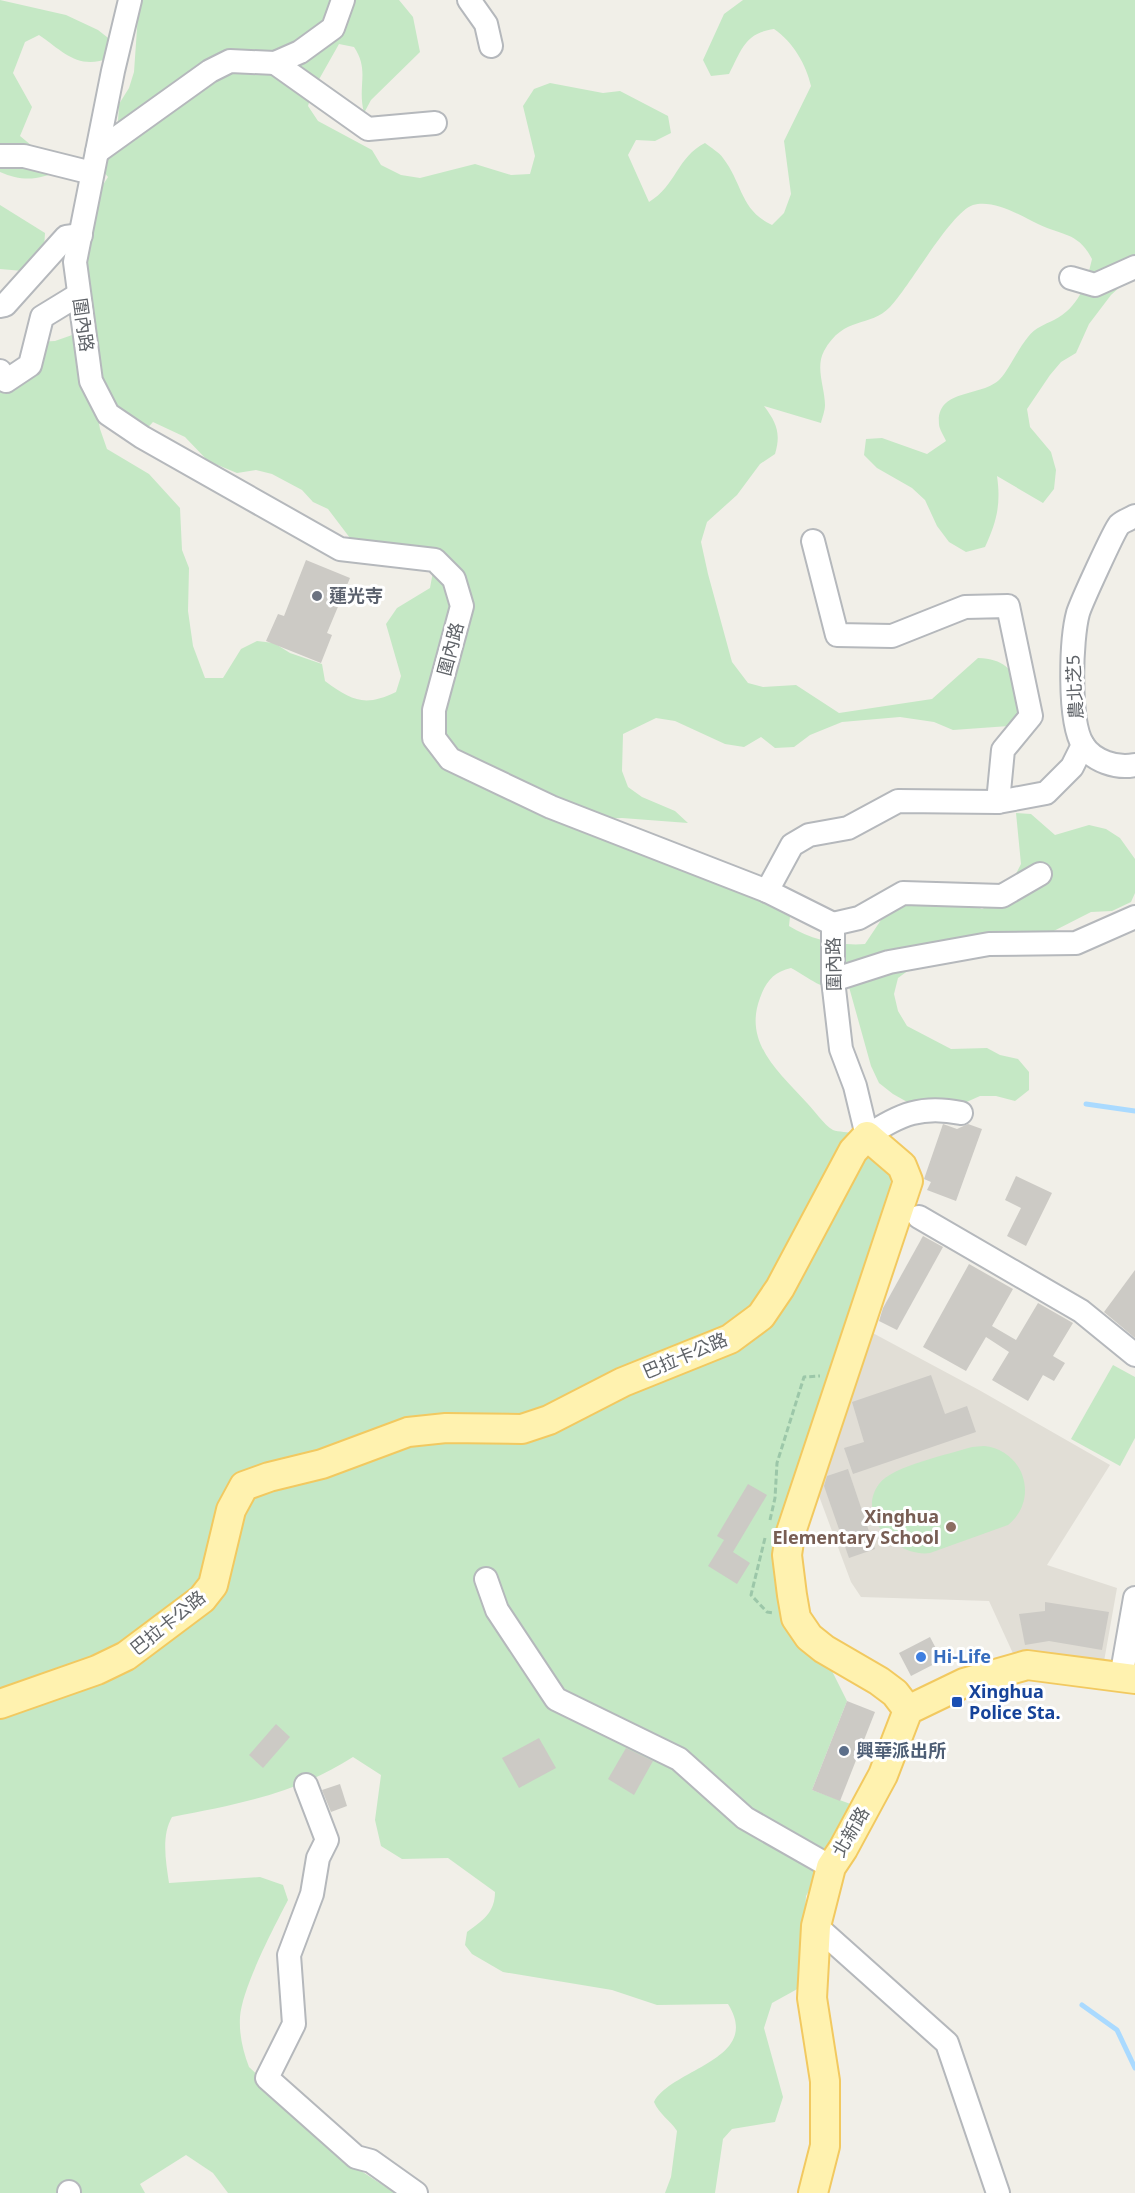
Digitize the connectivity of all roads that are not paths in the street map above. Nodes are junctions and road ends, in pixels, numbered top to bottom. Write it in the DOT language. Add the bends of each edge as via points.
graph roads {
  1 [pos="130,0"];
  2 [pos="343,0"];
  3 [pos="469,0"];
  4 [pos="491,46"];
  5 [pos="275,63"];
  6 [pos="435,123"];
  7 [pos="0,156"];
  8 [pos="94,163"];
  9 [pos="81,235"];
  10 [pos="1135,267"];
  11 [pos="1071,278"];
  12 [pos="78,295"];
  13 [pos="1,307"];
  14 [pos="0,371"];
  15 [pos="1135,516"];
  16 [pos="813,541"];
  17 [pos="1083,745"];
  18 [pos="1135,765"];
  19 [pos="998,802"];
  20 [pos="1040,874"];
  21 [pos="767,891"];
  22 [pos="1135,916"];
  23 [pos="833,924"];
  24 [pos="833,980"];
  25 [pos="961,1113"];
  26 [pos="867,1136"];
  27 [pos="919,1217"];
  28 [pos="1135,1355"];
  29 [pos="486,1579"];
  30 [pos="1135,1598"];
  31 [pos="1128,1678"];
  32 [pos="0,1704"];
  33 [pos="908,1710"];
  34 [pos="306,1785"];
  35 [pos="831,1867"];
  36 [pos="816,1926"];
  37 [pos="416,2193"];
  38 [pos="813,2193"];
  39 [pos="998,2193"];
  1 -- 8 [label="street, 圍內路"];
  2 -- 5 [label="street" via="333,28 300,52"];
  3 -- 4 [label="street" via="486,24"];
  5 -- 6 [label="street" via="368,129"];
  5 -- 8 [label="street" via="230,61 220,66"];
  7 -- 8 [label="street"];
  8 -- 9 [label="street, 圍內路"];
  9 -- 12 [label="street, 圍內路" via="75,262"];
  9 -- 13 [label="street" via="66,237"];
  10 -- 11 [label="street" via="1095,285"];
  12 -- 14 [label="street" via="42,317 30,365 6,381"];
  12 -- 21 [label="street, 圍內路" via="91,381 108,414 340,549 435,560 454,579 462,606 434,710 434,738 450,759 551,807"];
  15 -- 17 [label="street, 農北芝5" via="1119,526 1078,612 1071,658 1076,725"];
  16 -- 19 [label="street" via="837,635 892,636 965,607 1008,606 1031,716 1003,750"];
  17 -- 18 [label="street, 農北芝5" via="1099,760 1124,767"];
  17 -- 19 [label="street" via="1072,767 1046,793"];
  19 -- 21 [label="street" via="898,801 848,828 809,835 792,845"];
  20 -- 23 [label="street" via="1002,896 903,893 859,918"];
  21 -- 23 [label="street, 圍內路"];
  22 -- 24 [label="street" via="1076,943 989,944 889,962"];
  23 -- 24 [label="street, 圍內路"];
  24 -- 26 [label="street, 圍內路" via="841,1049"];
  25 -- 26 [label="street" via="936,1108 915,1111 887,1122"];
  26 -- 32 [label="main road, 巴拉卡公路" via="854,1151 780,1288 761,1316 730,1339 623,1382 549,1420 522,1429 408,1432 322,1464 244,1486 231,1510 213,1585 202,1599 126,1656"];
  26 -- 33 [label="main road" via="902,1166 908,1181 832,1404 787,1555 796,1618 809,1637 879,1682"];
  27 -- 28 [label="street" via="1081,1311"];
  29 -- 35 [label="street" via="497,1610 556,1699 679,1759 745,1818"];
  30 -- 31 [label="street"];
  31 -- 33 [label="main road" via="1027,1665 964,1683"];
  33 -- 35 [label="main road, 北新路" via="883,1775"];
  34 -- 37 [label="street" via="327,1840 289,1954 294,2024 267,2078 356,2157 371,2161"];
  35 -- 36 [label="main road, 北新路"];
  36 -- 38 [label="main road, 北新路" via="813,1998 825,2081 825,2146"];
  36 -- 39 [label="street" via="947,2043"];
}
